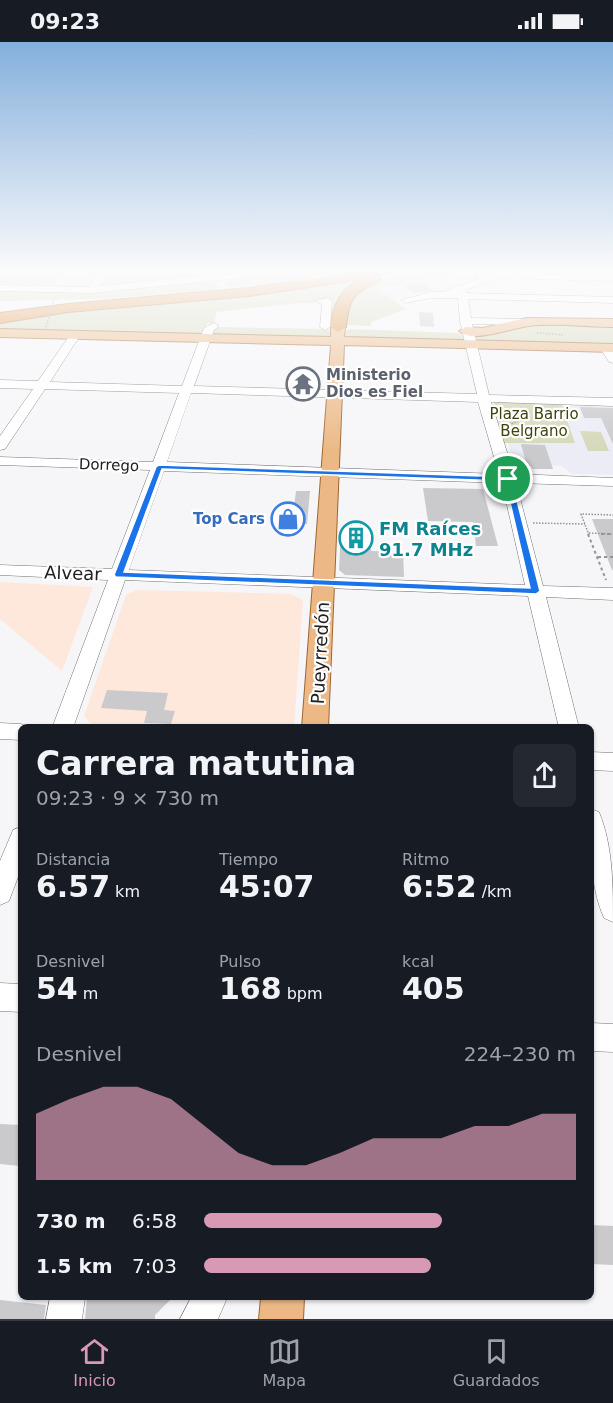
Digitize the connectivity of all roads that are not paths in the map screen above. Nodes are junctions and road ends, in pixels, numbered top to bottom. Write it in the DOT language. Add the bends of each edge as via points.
graph roads {
  1 [pos="210,332"];
  2 [pos="233,332"];
  3 [pos="233,332"];
  4 [pos="323,332"];
  5 [pos="438,332"];
  6 [pos="467,332"];
  7 [pos="485,332"];
  8 [pos="0,333"];
  9 [pos="76,334"];
  10 [pos="611,352"];
  11 [pos="0,384"];
  12 [pos="41,386"];
  13 [pos="188,390"];
  14 [pos="336,395"];
  15 [pos="483,397"];
  16 [pos="613,402"];
  17 [pos="0,446"];
  18 [pos="0,461"];
  19 [pos="159,467"];
  20 [pos="331,473"];
  21 [pos="508,479"];
  22 [pos="613,482"];
  23 [pos="0,570"];
  24 [pos="119,575"];
  25 [pos="324,583"];
  26 [pos="536,591"];
  27 [pos="612,594"];
  28 [pos="63,724"];
  29 [pos="315,724"];
  30 [pos="568,724"];
  31 [pos="0,731"];
  32 [pos="18,732"];
  33 [pos="594,761"];
  34 [pos="613,762"];
  35 [pos="594,831"];
  36 [pos="18,845"];
  37 [pos="0,893"];
  38 [pos="613,910"];
  39 [pos="0,997"];
  40 [pos="18,998"];
  41 [pos="594,1037"];
  42 [pos="613,1038"];
  43 [pos="68,1300"];
  44 [pos="209,1300"];
  45 [pos="283,1300"];
  46 [pos="64,1319"];
  47 [pos="198,1319"];
  48 [pos="281,1319"];
  1 -- 2 [label="main road"];
  1 -- 3 [label="main road"];
  1 -- 9 [label="main road"];
  1 -- 13 [label="street"];
  4 -- 14 [label="main road, Pueyrredón"];
  5 -- 6 [label="main road"];
  6 -- 7 [label="main road"];
  6 -- 10 [label="main road"];
  6 -- 15 [label="street"];
  8 -- 9 [label="main road"];
  9 -- 12 [label="street"];
  11 -- 12 [label="street"];
  12 -- 13 [label="street"];
  12 -- 17 [label="street"];
  13 -- 14 [label="street"];
  13 -- 19 [label="street"];
  14 -- 15 [label="street"];
  14 -- 20 [label="main road, Pueyrredón"];
  15 -- 16 [label="street"];
  15 -- 21 [label="street"];
  18 -- 19 [label="street, Dorrego"];
  19 -- 20 [label="street, Dorrego"];
  19 -- 24 [label="street"];
  20 -- 21 [label="street, Dorrego"];
  20 -- 25 [label="main road, Pueyrredón"];
  21 -- 22 [label="street, Dorrego"];
  21 -- 26 [label="street"];
  23 -- 24 [label="street, Alvear"];
  24 -- 25 [label="street, Alvear"];
  24 -- 28 [label="street"];
  25 -- 26 [label="street, Alvear"];
  25 -- 29 [label="main road, Pueyrredón"];
  26 -- 27 [label="street, Alvear"];
  26 -- 30 [label="street"];
  31 -- 32 [label="street"];
  33 -- 34 [label="street"];
  35 -- 38 [label="street"];
  36 -- 37 [label="street"];
  39 -- 40 [label="street"];
  41 -- 42 [label="street"];
  43 -- 46 [label="street"];
  44 -- 47 [label="street"];
  45 -- 48 [label="main road"];
}
